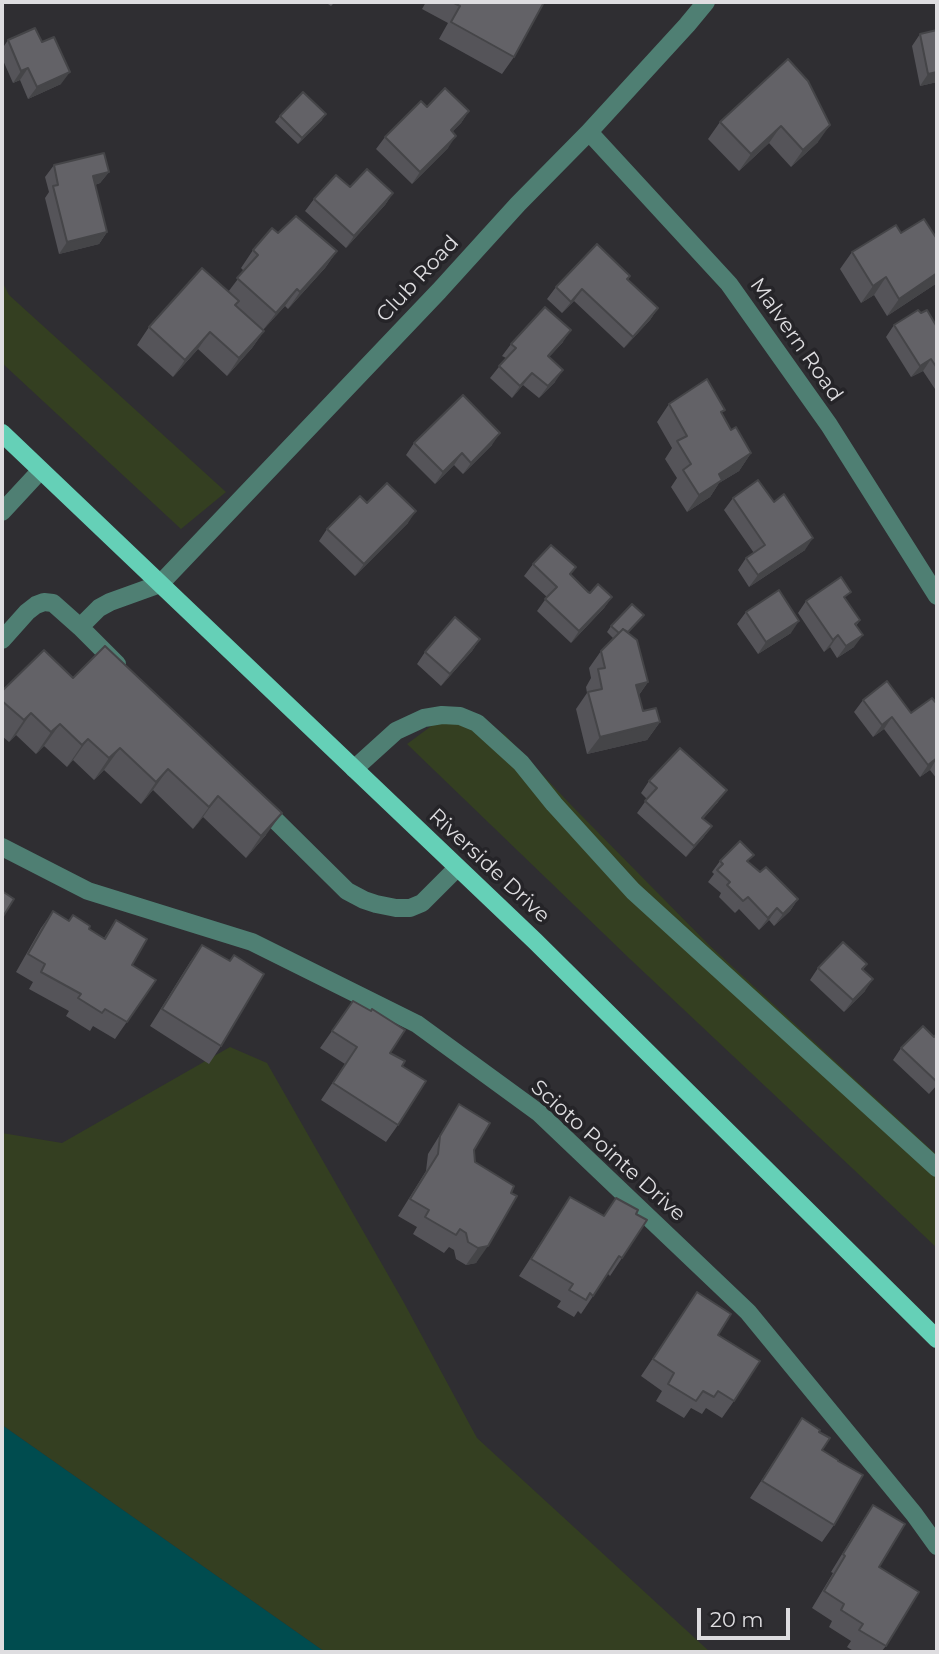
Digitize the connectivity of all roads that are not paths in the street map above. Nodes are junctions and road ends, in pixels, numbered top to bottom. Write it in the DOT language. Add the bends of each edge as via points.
graph roads {
  1 [pos="706,2"];
  2 [pos="589,132"];
  3 [pos="2,433"];
  4 [pos="40,471"];
  5 [pos="2,512"];
  6 [pos="160,584"];
  7 [pos="937,596"];
  8 [pos="80,627"];
  9 [pos="2,640"];
  10 [pos="131,678"];
  11 [pos="354,769"];
  12 [pos="249,794"];
  13 [pos="2,847"];
  14 [pos="457,868"];
  15 [pos="937,1168"];
  16 [pos="937,1339"];
  17 [pos="937,1546"];
  1 -- 2 [label="street, Club Road"];
  2 -- 6 [label="street, Club Road"];
  2 -- 7 [label="street, Malvern Road" via="729,284 829,425"];
  3 -- 4 [label="main road, Riverside Drive"];
  4 -- 5 [label="street"];
  4 -- 6 [label="main road, Riverside Drive"];
  6 -- 8 [label="street" via="99,607"];
  6 -- 11 [label="main road, Riverside Drive"];
  8 -- 9 [label="street" via="53,603 44,602 27,612"];
  8 -- 10 [label="street"];
  11 -- 14 [label="main road, Riverside Drive"];
  11 -- 15 [label="street" via="397,731 424,718 460,716 477,723 521,763 634,891"];
  12 -- 14 [label="street" via="347,891 364,900 410,908 422,903"];
  13 -- 17 [label="street, Scioto Pointe Drive" via="88,891 252,942 417,1024 540,1114 748,1312"];
  14 -- 16 [label="main road, Riverside Drive"];
}
